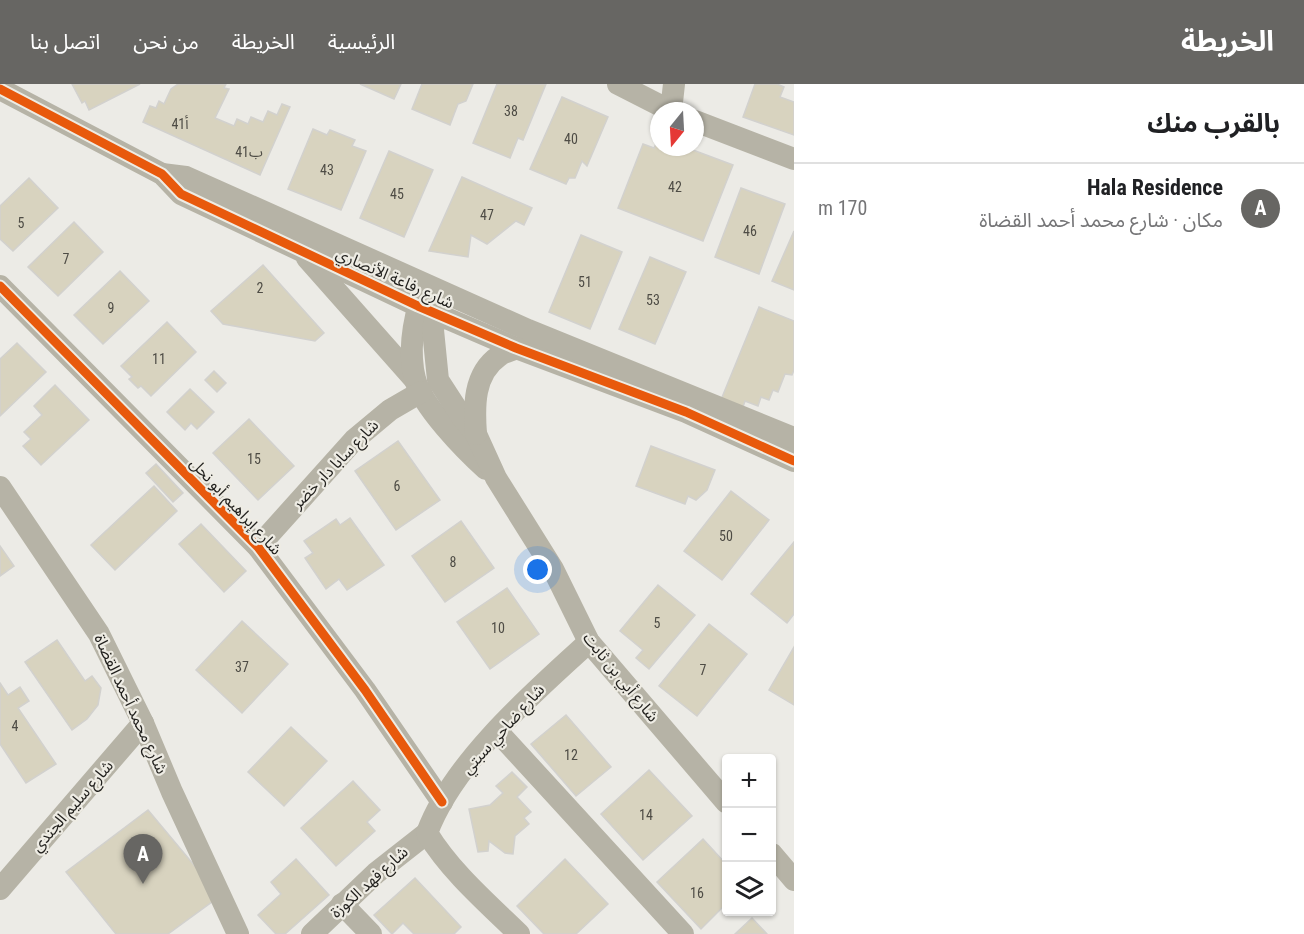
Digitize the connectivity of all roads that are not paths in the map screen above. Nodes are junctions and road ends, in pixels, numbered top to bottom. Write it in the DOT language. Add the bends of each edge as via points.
graph roads {
  1 [pos="618,84"];
  2 [pos="674,84"];
  3 [pos="0,89"];
  4 [pos="653,102"];
  5 [pos="672,102"];
  6 [pos="704,124"];
  7 [pos="794,159"];
  8 [pos="162,174"];
  9 [pos="300,251"];
  10 [pos="0,286"];
  11 [pos="430,299"];
  12 [pos="516,348"];
  13 [pos="418,386"];
  14 [pos="476,434"];
  15 [pos="794,438"];
  16 [pos="794,461"];
  17 [pos="496,478"];
  18 [pos="0,487"];
  19 [pos="258,547"];
  20 [pos="589,642"];
  21 [pos="143,723"];
  22 [pos="497,731"];
  23 [pos="722,797"];
  24 [pos="442,802"];
  25 [pos="427,832"];
  26 [pos="776,860"];
  27 [pos="794,880"];
  28 [pos="0,890"];
  29 [pos="342,904"];
  30 [pos="238,934"];
  31 [pos="312,934"];
  32 [pos="371,934"];
  33 [pos="519,934"];
  34 [pos="683,934"];
  1 -- 4 [label="street"];
  2 -- 5 [label="street"];
  3 -- 8 [label="street, شارع رفاعة الأنصاري"];
  6 -- 7 [label="street"];
  8 -- 9 [label="street, شارع رفاعة الأنصاري" via="181,194"];
  8 -- 11 [label="street, شارع رفاعة الأنصاري" via="186,177"];
  9 -- 11 [label="street, شارع رفاعة الأنصاري"];
  9 -- 13 [label="street, شارع أبي بن ثابت"];
  10 -- 19 [label="street, شارع إبراهيم أبو نحل"];
  11 -- 12 [label="street, شارع رفاعة الأنصاري"];
  11 -- 13 [label="street" via="412,349"];
  11 -- 14 [label="street, شارع أبي بن ثابت" via="438,380"];
  11 -- 15 [label="street, شارع رفاعة الأنصاري" via="528,330"];
  12 -- 14 [label="street" via="498,356 481,378 475,397"];
  12 -- 16 [label="street, شارع رفاعة الأنصاري" via="686,412"];
  13 -- 17 [label="street, شارع أبي بن ثابت" via="452,434"];
  13 -- 19 [label="street, شارع سابا دار خضر" via="354,440"];
  14 -- 17 [label="street, شارع أبي بن ثابت"];
  17 -- 20 [label="street, شارع أبي بن ثابت" via="553,569"];
  18 -- 21 [label="street, شارع محمد أحمد القضاة" via="99,634"];
  19 -- 24 [label="street, شارع إبراهيم أبو نحل" via="365,690"];
  20 -- 22 [label="street, شارع ضاحي سبتي"];
  20 -- 23 [label="street, شارع أبي بن ثابت"];
  21 -- 28 [label="street, شارع سليم الجندي"];
  21 -- 30 [label="street, شارع محمد أحمد القضاة"];
  22 -- 24 [label="street, شارع ضاحي سبتي"];
  22 -- 34 [label="street"];
  24 -- 25 [label="street, شارع ضاحي سبتي"];
  25 -- 29 [label="street, شارع فهد الكوزة"];
  25 -- 33 [label="street" via="459,874"];
  26 -- 27 [label="street"];
  29 -- 31 [label="street, شارع فهد الكوزة"];
  29 -- 32 [label="street"];
}
